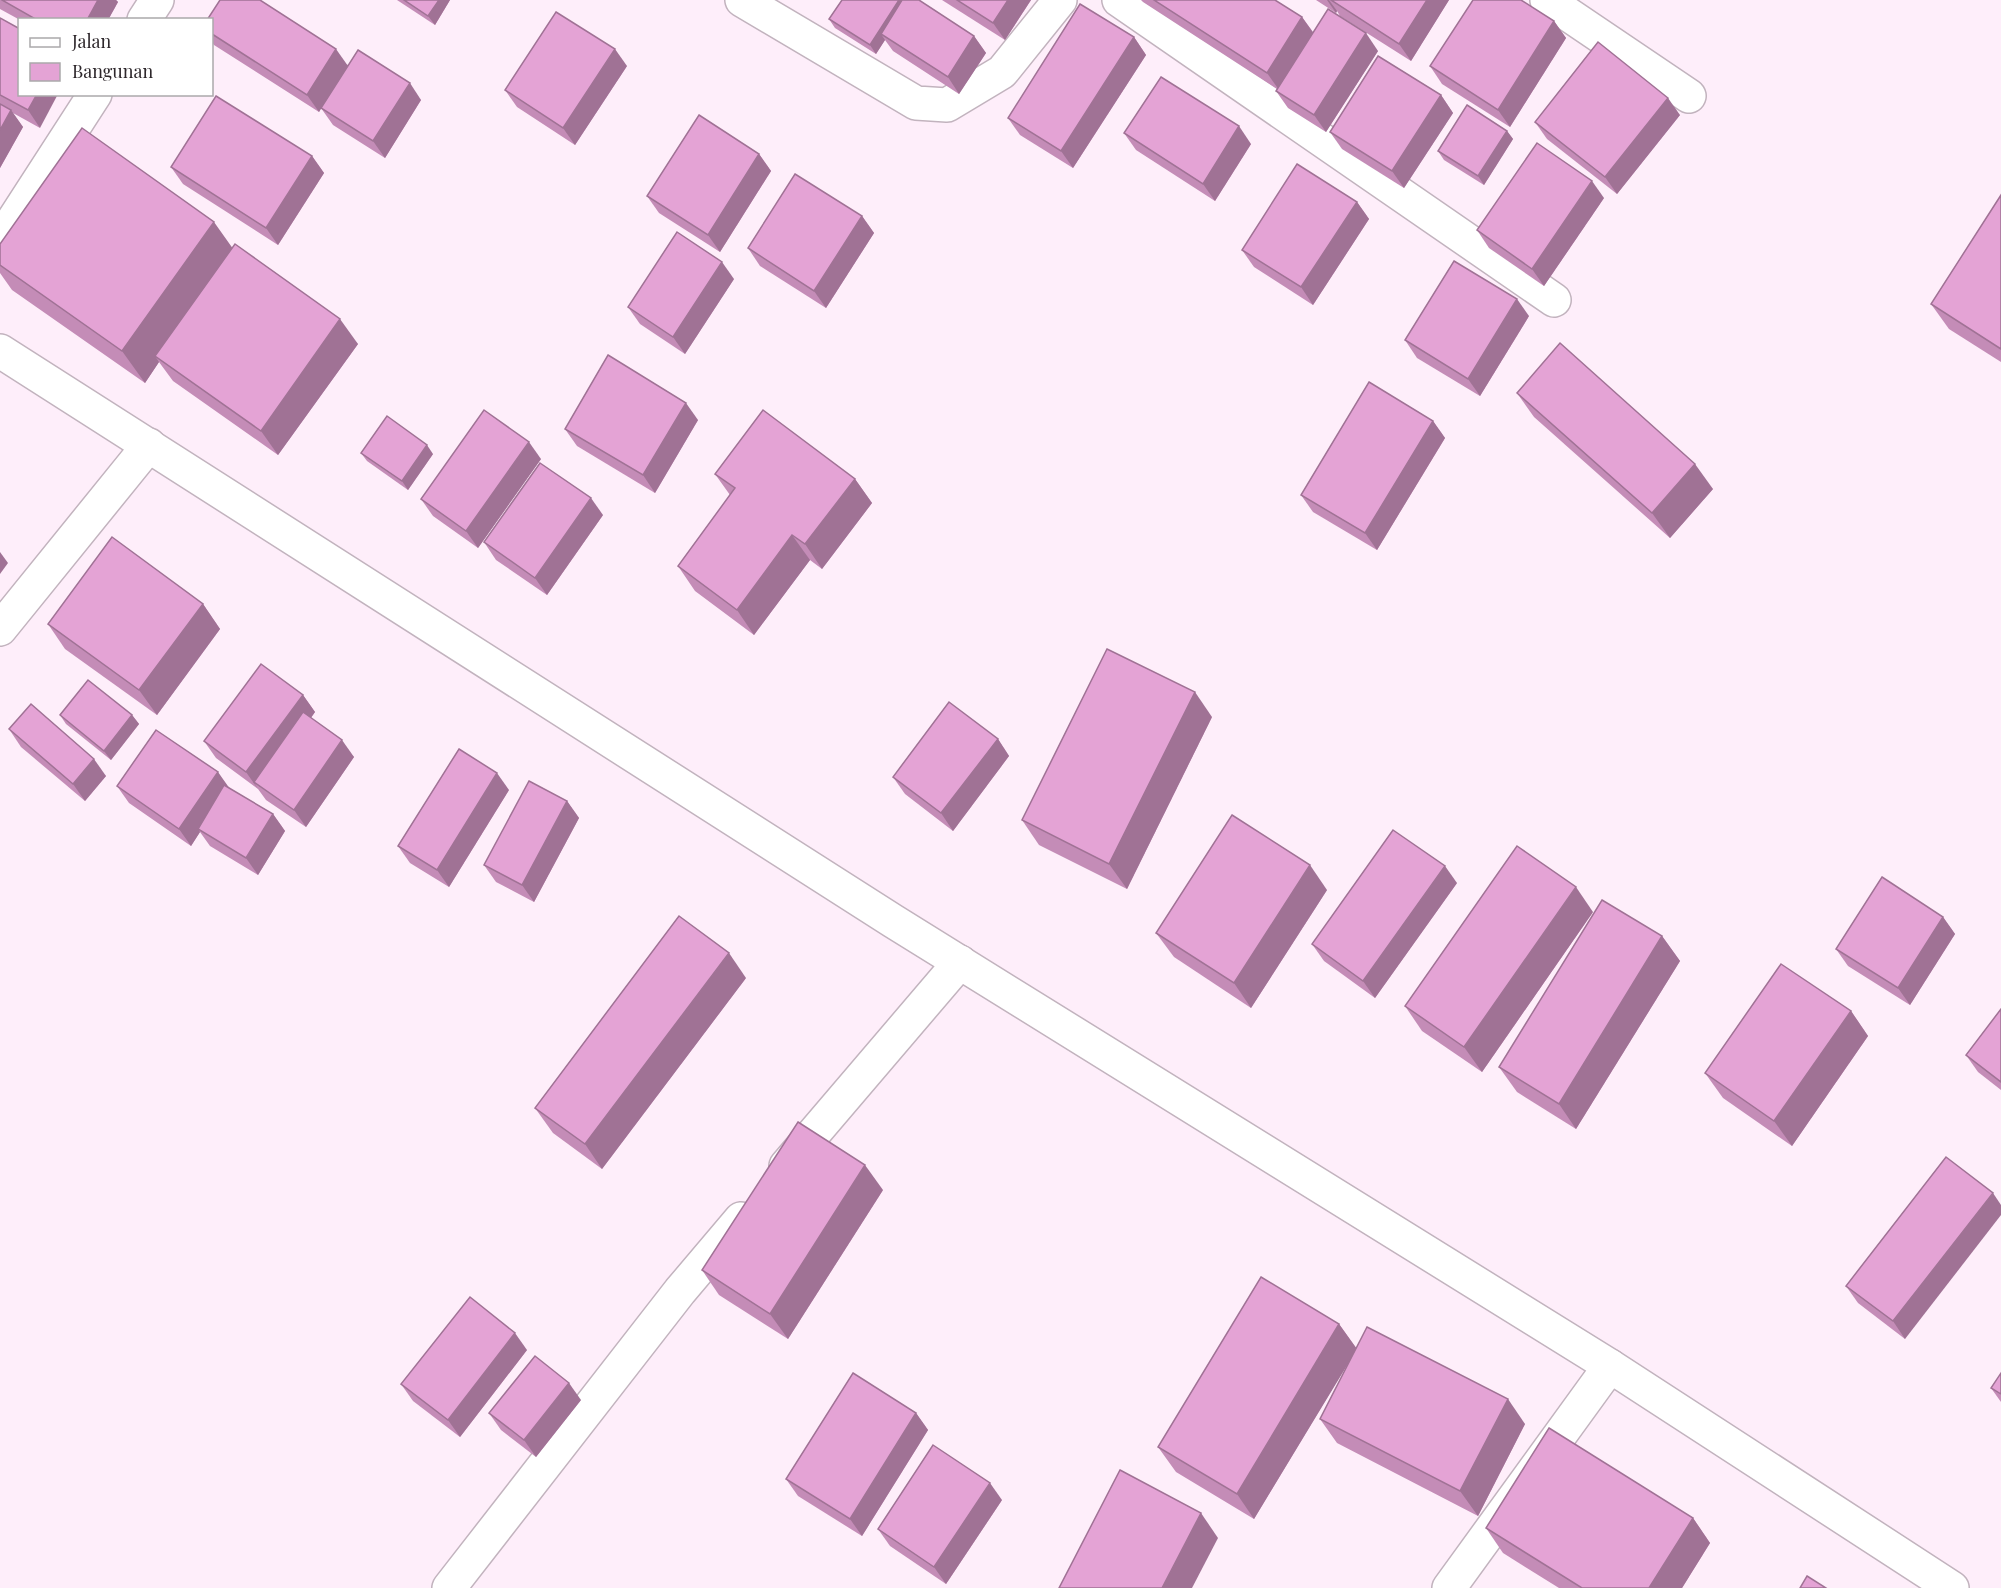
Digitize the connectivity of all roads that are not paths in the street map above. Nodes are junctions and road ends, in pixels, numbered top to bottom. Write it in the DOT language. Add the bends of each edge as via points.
graph roads {
  1 [pos="157,0"];
  2 [pos="742,0"];
  3 [pos="1060,0"];
  4 [pos="1119,0"];
  5 [pos="1547,0"];
  6 [pos="145,18"];
  7 [pos="94,96"];
  8 [pos="1689,96"];
  9 [pos="0,241"];
  10 [pos="1554,300"];
  11 [pos="0,351"];
  12 [pos="149,445"];
  13 [pos="0,629"];
  14 [pos="960,962"];
  15 [pos="1610,1366"];
  16 [pos="450,1588"];
  17 [pos="1449,1588"];
  18 [pos="1952,1588"];
  1 -- 6 [label="street"];
  2 -- 3 [label="street" via="916,103 947,105 1002,72"];
  4 -- 10 [label="street"];
  5 -- 8 [label="street"];
  7 -- 9 [label="street"];
  11 -- 12 [label="street"];
  12 -- 13 [label="street"];
  12 -- 14 [label="street"];
  14 -- 15 [label="street"];
  14 -- 16 [label="street" via="680,1291"];
  15 -- 17 [label="street"];
  15 -- 18 [label="street"];
}
